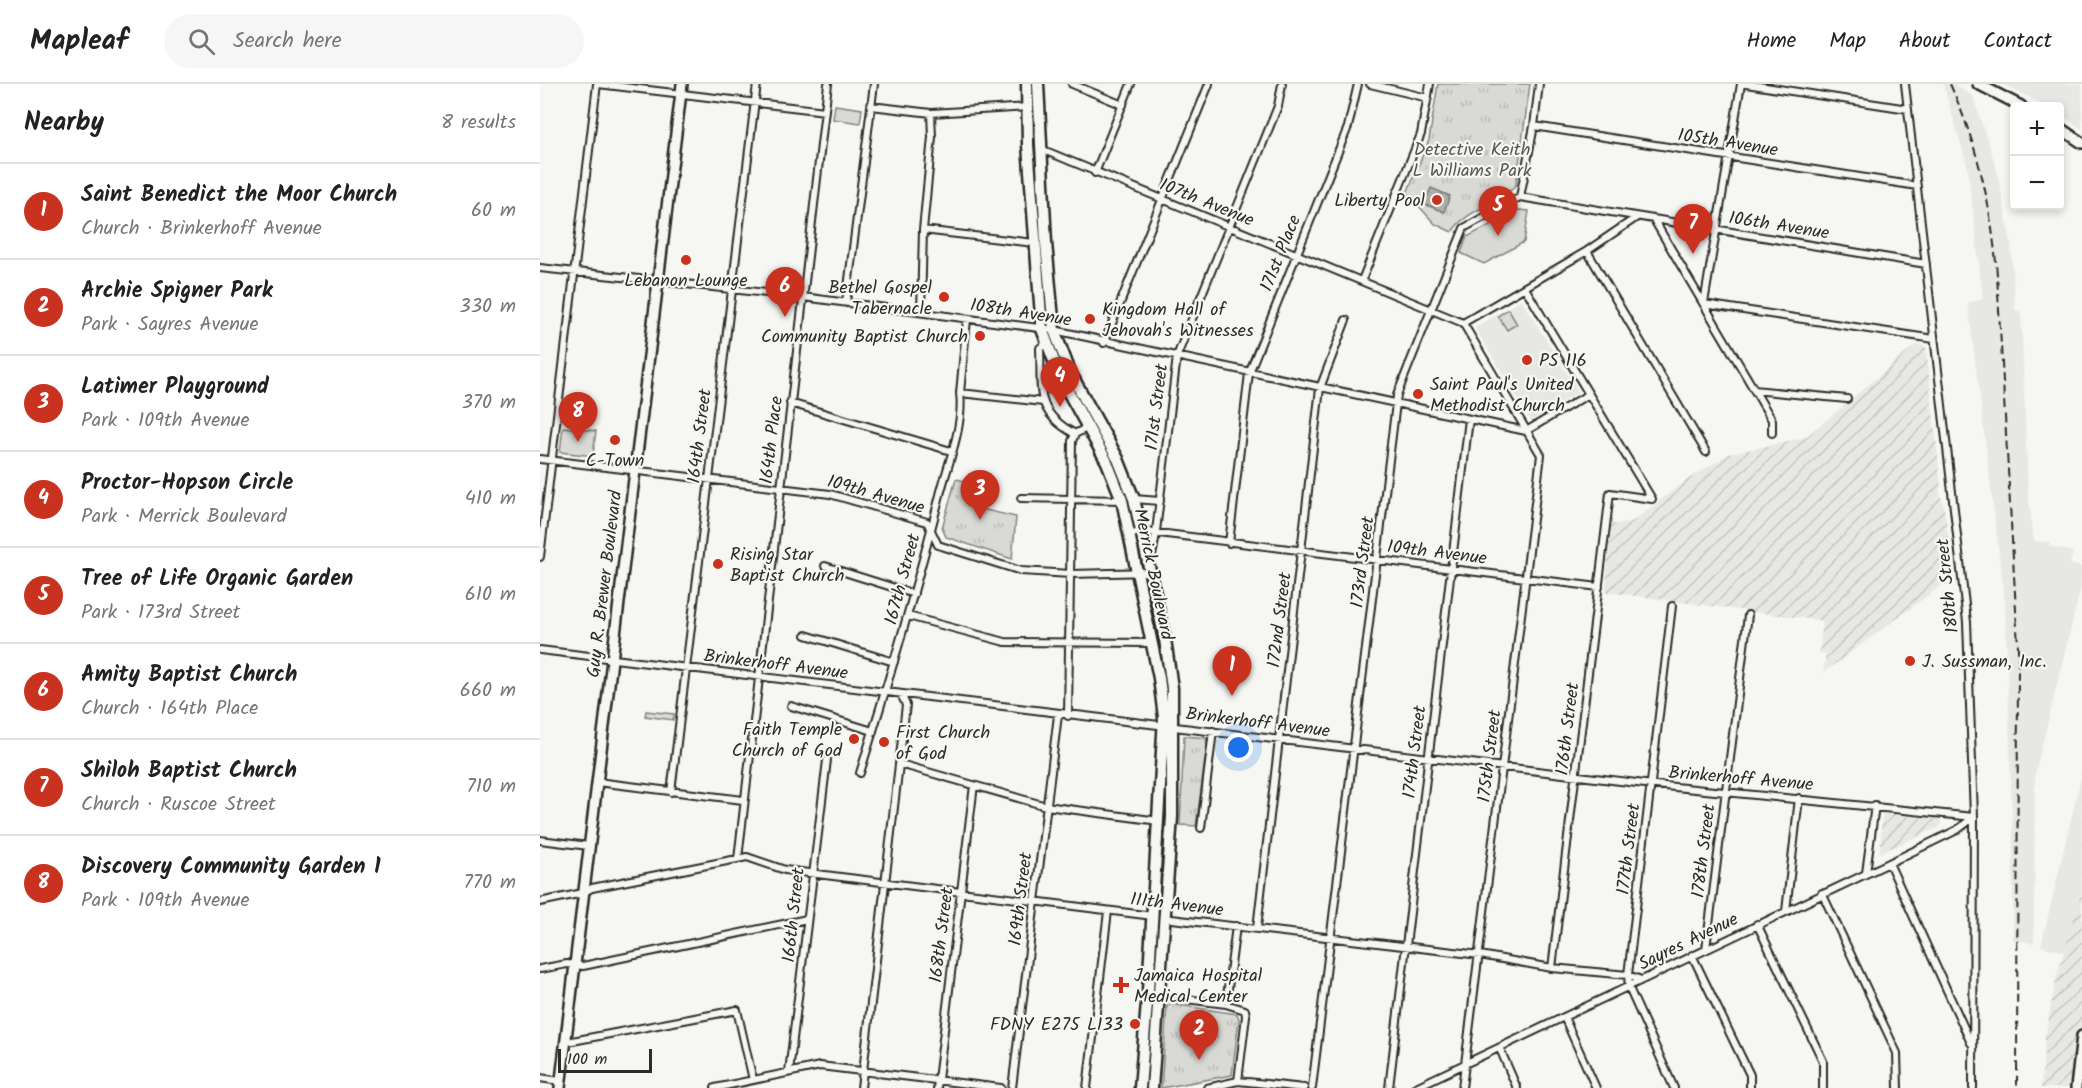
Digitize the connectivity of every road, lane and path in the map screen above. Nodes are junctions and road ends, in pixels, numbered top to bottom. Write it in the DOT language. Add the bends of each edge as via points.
graph roads {
  1 [pos="598,84"];
  2 [pos="757,84"];
  3 [pos="828,84"];
  4 [pos="874,84"];
  5 [pos="1027,84"];
  6 [pos="1038,84"];
  7 [pos="1072,84"];
  8 [pos="1131,84"];
  9 [pos="1209,84"];
  10 [pos="1282,84"];
  11 [pos="1358,84"];
  12 [pos="1370,84"];
  13 [pos="1430,84"];
  14 [pos="1539,84"];
  15 [pos="1741,84"];
  16 [pos="1746,84"];
  17 [pos="1905,84"];
  18 [pos="1978,84"];
  19 [pos="681,89"];
  20 [pos="1428,99"];
  21 [pos="2013,102"];
  22 [pos="754,103"];
  23 [pos="1123,105"];
  24 [pos="871,106"];
  25 [pos="1026,107"];
  26 [pos="1039,107"];
  27 [pos="1908,109"];
  28 [pos="825,111"];
  29 [pos="931,113"];
  30 [pos="1534,126"];
  31 [pos="2064,131"];
  32 [pos="2082,143"];
  33 [pos="1041,149"];
  34 [pos="1728,157"];
  35 [pos="1095,173"];
  36 [pos="1917,186"];
  37 [pos="1520,197"];
  38 [pos="1162,200"];
  39 [pos="1637,217"];
  40 [pos="1654,220"];
  41 [pos="1230,227"];
  42 [pos="923,230"];
  43 [pos="1716,231"];
  44 [pos="1034,243"];
  45 [pos="1587,251"];
  46 [pos="1295,254"];
  47 [pos="1926,264"];
  48 [pos="540,268"];
  49 [pos="575,272"];
  50 [pos="1362,280"];
  51 [pos="657,282"];
  52 [pos="1526,288"];
  53 [pos="732,290"];
  54 [pos="803,297"];
  55 [pos="846,303"];
  56 [pos="1704,304"];
  57 [pos="1430,309"];
  58 [pos="921,312"];
  59 [pos="967,319"];
  60 [pos="1346,320"];
  61 [pos="1463,323"];
  62 [pos="1042,329"];
  63 [pos="1054,330"];
  64 [pos="1934,339"];
  65 [pos="1047,343"];
  66 [pos="1104,343"];
  67 [pos="1177,356"];
  68 [pos="1249,373"];
  69 [pos="1320,388"];
  70 [pos="1754,390"];
  71 [pos="960,393"];
  72 [pos="1589,394"];
  73 [pos="1847,399"];
  74 [pos="1043,402"];
  75 [pos="790,403"];
  76 [pos="1396,404"];
  77 [pos="1469,419"];
  78 [pos="1088,427"];
  79 [pos="1526,431"];
  80 [pos="1075,434"];
  81 [pos="1772,434"];
  82 [pos="951,451"];
  83 [pos="1706,452"];
  84 [pos="540,459"];
  85 [pos="552,460"];
  86 [pos="635,470"];
  87 [pos="708,479"];
  88 [pos="780,488"];
  89 [pos="1021,498"];
  90 [pos="1072,499"];
  91 [pos="1134,499"];
  92 [pos="1122,500"];
  93 [pos="1160,501"];
  94 [pos="1142,531"];
  95 [pos="931,532"];
  96 [pos="1156,534"];
  97 [pos="1130,535"];
  98 [pos="1229,543"];
  99 [pos="1302,551"];
  100 [pos="540,556"];
  101 [pos="1148,558"];
  102 [pos="1378,560"];
  103 [pos="825,566"];
  104 [pos="1452,568"];
  105 [pos="1151,572"];
  106 [pos="1139,573"];
  107 [pos="1071,574"];
  108 [pos="1526,579"];
  109 [pos="1599,587"];
  110 [pos="914,594"];
  111 [pos="1672,606"];
  112 [pos="1748,615"];
  113 [pos="908,616"];
  114 [pos="806,635"];
  115 [pos="1070,643"];
  116 [pos="1152,643"];
  117 [pos="540,650"];
  118 [pos="612,658"];
  119 [pos="894,662"];
  120 [pos="686,669"];
  121 [pos="757,678"];
  122 [pos="885,692"];
  123 [pos="901,694"];
  124 [pos="791,706"];
  125 [pos="1058,715"];
  126 [pos="1068,716"];
  127 [pos="1169,726"];
  128 [pos="873,731"];
  129 [pos="1213,731"];
  130 [pos="1280,740"];
  131 [pos="1354,748"];
  132 [pos="1428,757"];
  133 [pos="827,760"];
  134 [pos="900,764"];
  135 [pos="1502,767"];
  136 [pos="860,773"];
  137 [pos="1576,776"];
  138 [pos="597,782"];
  139 [pos="974,785"];
  140 [pos="1651,785"];
  141 [pos="671,792"];
  142 [pos="1725,792"];
  143 [pos="1799,798"];
  144 [pos="743,800"];
  145 [pos="1875,805"];
  146 [pos="1046,806"];
  147 [pos="1974,817"];
  148 [pos="1158,821"];
  149 [pos="1201,828"];
  150 [pos="540,840"];
  151 [pos="589,846"];
  152 [pos="738,859"];
  153 [pos="1889,863"];
  154 [pos="1866,873"];
  155 [pos="812,874"];
  156 [pos="885,883"];
  157 [pos="961,892"];
  158 [pos="583,893"];
  159 [pos="1822,893"];
  160 [pos="540,902"];
  161 [pos="1035,902"];
  162 [pos="1108,911"];
  163 [pos="1786,911"];
  164 [pos="1151,916"];
  165 [pos="1164,918"];
  166 [pos="807,919"];
  167 [pos="1758,924"];
  168 [pos="1236,926"];
  169 [pos="1257,928"];
  170 [pos="1332,937"];
  171 [pos="1405,946"];
  172 [pos="1706,948"];
  173 [pos="1480,955"];
  174 [pos="1692,955"];
  175 [pos="574,964"];
  176 [pos="1552,968"];
  177 [pos="540,969"];
  178 [pos="1628,975"];
  179 [pos="1641,980"];
  180 [pos="1629,988"];
  181 [pos="1161,996"];
  182 [pos="1227,1004"];
  183 [pos="1564,1017"];
  184 [pos="2082,1036"];
  185 [pos="567,1042"];
  186 [pos="1972,1046"];
  187 [pos="1500,1049"];
  188 [pos="1465,1065"];
  189 [pos="863,1071"];
  190 [pos="789,1072"];
  191 [pos="540,1078"];
  192 [pos="753,1080"];
  193 [pos="1238,1081"];
  194 [pos="937,1084"];
  195 [pos="560,1085"];
  196 [pos="2082,1086"];
  197 [pos="715,1088"];
  198 [pos="861,1088"];
  199 [pos="1001,1088"];
  200 [pos="1012,1088"];
  201 [pos="1087,1088"];
  202 [pos="1140,1088"];
  203 [pos="1152,1088"];
  204 [pos="1207,1088"];
  205 [pos="1304,1088"];
  206 [pos="1312,1088"];
  207 [pos="1389,1088"];
  208 [pos="1414,1088"];
  209 [pos="1462,1088"];
  210 [pos="1517,1088"];
  211 [pos="1596,1088"];
  212 [pos="1674,1088"];
  213 [pos="1750,1088"];
  214 [pos="1823,1088"];
  215 [pos="1898,1088"];
  216 [pos="1973,1088"];
  217 [pos="2077,1088"];
  1 -- 19 [label="street"];
  1 -- 49 [label="street"];
  2 -- 22 [label="street, 164th Street"];
  3 -- 28 [label="street, 164th Place"];
  4 -- 24 [label="street"];
  5 -- 25 [label="main road, Merrick Boulevard"];
  6 -- 26 [label="main road, Merrick Boulevard"];
  7 -- 23 [label="street"];
  8 -- 23 [label="street"];
  9 -- 38 [label="street"];
  10 -- 41 [label="street, 171st Street" via="1278,106"];
  11 -- 46 [label="street, 171st Place" via="1348,127"];
  12 -- 20 [label="street"];
  13 -- 20 [label="street"];
  14 -- 30 [label="street"];
  15 -- 34 [label="street"];
  16 -- 27 [label="street" via="1815,90"];
  17 -- 27 [label="street, 180th Street"];
  18 -- 21 [label="main road"];
  19 -- 22 [label="street"];
  19 -- 51 [label="main road, Guy R. Brewer Boulevard"];
  20 -- 50 [label="street" via="1421,134"];
  22 -- 28 [label="street"];
  22 -- 53 [label="street, 164th Street"];
  23 -- 35 [label="street"];
  24 -- 29 [label="street"];
  24 -- 55 [label="street"];
  25 -- 26 [label="street"];
  25 -- 29 [label="street"];
  25 -- 44 [label="main road, Merrick Boulevard"];
  26 -- 33 [label="main road, Merrick Boulevard"];
  27 -- 36 [label="street, 180th Street"];
  28 -- 54 [label="street, 164th Place"];
  29 -- 42 [label="street"];
  30 -- 34 [label="street, 105th Avenue"];
  30 -- 37 [label="street"];
  31 -- 32 [label="main road"];
  33 -- 35 [label="street, 107th Avenue"];
  33 -- 63 [label="main road, Merrick Boulevard"];
  34 -- 36 [label="street, 105th Avenue"];
  34 -- 43 [label="street"];
  35 -- 38 [label="street, 107th Avenue"];
  36 -- 47 [label="street, 180th Street"];
  37 -- 39 [label="street, 106th Avenue"];
  37 -- 57 [label="street, 173rd Street" via="1464,228"];
  38 -- 41 [label="street, 107th Avenue"];
  38 -- 66 [label="street"];
  39 -- 40 [label="street, 106th Avenue"];
  39 -- 45 [label="street"];
  40 -- 43 [label="street, 106th Avenue"];
  40 -- 56 [label="street"];
  41 -- 46 [label="street, 107th Avenue"];
  41 -- 67 [label="street, 171st Street"];
  42 -- 44 [label="street"];
  42 -- 58 [label="street"];
  43 -- 47 [label="street, 106th Avenue"];
  43 -- 56 [label="street"];
  44 -- 62 [label="main road, Merrick Boulevard"];
  45 -- 52 [label="street"];
  45 -- 83 [label="street"];
  46 -- 50 [label="street, 107th Avenue"];
  46 -- 68 [label="street, 171st Place"];
  47 -- 64 [label="street, 180th Street"];
  48 -- 49 [label="street, 108th Avenue"];
  49 -- 51 [label="street, 108th Avenue"];
  49 -- 85 [label="street"];
  50 -- 57 [label="street, 107th Avenue"];
  51 -- 53 [label="street, 108th Avenue"];
  51 -- 86 [label="main road, Guy R. Brewer Boulevard"];
  52 -- 61 [label="street"];
  52 -- 72 [label="street"];
  53 -- 54 [label="street, 108th Avenue"];
  53 -- 87 [label="street, 164th Street"];
  54 -- 55 [label="street, 108th Avenue"];
  54 -- 75 [label="street, 164th Place"];
  55 -- 58 [label="street, 108th Avenue"];
  56 -- 64 [label="street"];
  56 -- 70 [label="street"];
  57 -- 61 [label="street, 107th Avenue"];
  57 -- 76 [label="street, 173rd Street"];
  58 -- 59 [label="street, 108th Avenue"];
  59 -- 62 [label="street, 108th Avenue"];
  59 -- 71 [label="street, 167th Street"];
  60 -- 69 [label="street, 172nd Street"];
  61 -- 79 [label="street, 175th Street"];
  62 -- 63 [label="street, 108th Avenue"];
  62 -- 65 [label="main road, Merrick Boulevard"];
  63 -- 66 [label="street, 108th Avenue"];
  63 -- 91 [label="main road, Merrick Boulevard" via="1071,374 1118,459"];
  64 -- 147 [label="street, 180th Street" via="1967,622"];
  65 -- 74 [label="street" via="1040,348"];
  65 -- 78 [label="main road, Merrick Boulevard" via="1060,377"];
  66 -- 67 [label="street, 108th Avenue"];
  67 -- 68 [label="street, 108th Avenue"];
  67 -- 93 [label="street, 171st Street"];
  68 -- 69 [label="street, 108th Avenue"];
  68 -- 98 [label="street, 171st Place"];
  69 -- 76 [label="street, 108th Avenue"];
  69 -- 99 [label="street, 172nd Street"];
  70 -- 73 [label="street"];
  70 -- 81 [label="street" via="1772,420"];
  71 -- 74 [label="street"];
  71 -- 82 [label="street, 167th Street"];
  72 -- 79 [label="street"];
  72 -- 109 [label="street, 176th Street" via="1652,499 1610,493"];
  74 -- 80 [label="street" via="1049,417"];
  75 -- 82 [label="street"];
  75 -- 88 [label="street, 164th Place"];
  76 -- 77 [label="street, 108th Avenue"];
  76 -- 102 [label="street, 173rd Street"];
  77 -- 79 [label="street, 108th Avenue"];
  77 -- 104 [label="street, 174th Street"];
  78 -- 80 [label="street"];
  78 -- 92 [label="main road, Merrick Boulevard"];
  79 -- 108 [label="street, 175th Street" via="1541,455"];
  80 -- 90 [label="street"];
  82 -- 95 [label="street, 167th Street"];
  84 -- 85 [label="street, 109th Avenue"];
  85 -- 86 [label="street, 109th Avenue"];
  85 -- 100 [label="street"];
  86 -- 87 [label="street, 109th Avenue"];
  86 -- 118 [label="main road, Guy R. Brewer Boulevard"];
  87 -- 88 [label="street, 109th Avenue"];
  87 -- 120 [label="street, 164th Street"];
  88 -- 95 [label="street, 109th Avenue" via="830,494 927,522"];
  88 -- 121 [label="street, 164th Place"];
  89 -- 90 [label="street"];
  90 -- 92 [label="street"];
  90 -- 107 [label="street"];
  91 -- 93 [label="street"];
  91 -- 94 [label="main road, Merrick Boulevard"];
  92 -- 97 [label="main road, Merrick Boulevard"];
  93 -- 96 [label="street, 171st Street"];
  94 -- 96 [label="street, 109th Avenue"];
  94 -- 97 [label="street"];
  94 -- 101 [label="main road, Merrick Boulevard"];
  95 -- 107 [label="street, 109th Avenue" via="938,545 1021,571"];
  95 -- 110 [label="street, 167th Street"];
  96 -- 98 [label="street, 109th Avenue"];
  96 -- 101 [label="street, 171st Street" via="1152,556"];
  97 -- 106 [label="main road, Merrick Boulevard"];
  98 -- 99 [label="street, 109th Avenue"];
  99 -- 102 [label="street, 109th Avenue"];
  99 -- 130 [label="street, 172nd Street"];
  101 -- 105 [label="main road, Merrick Boulevard"];
  102 -- 104 [label="street, 109th Avenue"];
  102 -- 131 [label="street, 173rd Street"];
  103 -- 110 [label="street"];
  104 -- 108 [label="street, 109th Avenue"];
  104 -- 132 [label="street, 174th Street"];
  105 -- 106 [label="street, 109th Avenue"];
  105 -- 127 [label="main road, Merrick Boulevard" via="1171,678"];
  106 -- 107 [label="street, 109th Avenue"];
  106 -- 116 [label="main road, Merrick Boulevard"];
  107 -- 115 [label="street"];
  108 -- 109 [label="street, 109th Avenue"];
  108 -- 135 [label="street, 175th Street"];
  109 -- 137 [label="street, 176th Street"];
  110 -- 113 [label="street, 167th Street"];
  111 -- 140 [label="street, 177th Street"];
  112 -- 142 [label="street, 178th Street"];
  113 -- 115 [label="street" via="1005,642"];
  113 -- 119 [label="street, 167th Street"];
  114 -- 119 [label="street"];
  115 -- 116 [label="street"];
  115 -- 126 [label="street"];
  116 -- 127 [label="main road, Merrick Boulevard"];
  117 -- 118 [label="street, Brinkerhoff Avenue"];
  118 -- 120 [label="street, Brinkerhoff Avenue"];
  118 -- 138 [label="main road, Guy R. Brewer Boulevard"];
  119 -- 122 [label="street, 167th Street"];
  120 -- 121 [label="street, Brinkerhoff Avenue"];
  120 -- 141 [label="street, 164th Street"];
  121 -- 122 [label="street, Brinkerhoff Avenue"];
  121 -- 144 [label="street, 164th Place"];
  122 -- 123 [label="street, Brinkerhoff Avenue"];
  122 -- 128 [label="street, 167th Street"];
  123 -- 125 [label="street, Brinkerhoff Avenue"];
  123 -- 134 [label="street" via="906,705"];
  124 -- 128 [label="street"];
  125 -- 126 [label="street, Brinkerhoff Avenue"];
  125 -- 146 [label="street, 169th Street"];
  126 -- 127 [label="street, Brinkerhoff Avenue"];
  127 -- 129 [label="street, Brinkerhoff Avenue"];
  127 -- 148 [label="main road, Merrick Boulevard"];
  127 -- 165 [label="main road, Merrick Boulevard" via="1172,817"];
  128 -- 136 [label="street, 167th Street"];
  129 -- 130 [label="street, Brinkerhoff Avenue"];
  129 -- 149 [label="street"];
  130 -- 131 [label="street, Brinkerhoff Avenue"];
  130 -- 169 [label="street, 172nd Street"];
  131 -- 132 [label="street, Brinkerhoff Avenue"];
  131 -- 170 [label="street, 173rd Street"];
  132 -- 135 [label="street, Brinkerhoff Avenue"];
  132 -- 171 [label="street, 174th Street"];
  133 -- 155 [label="street, 166th Street"];
  134 -- 139 [label="street"];
  134 -- 156 [label="street"];
  135 -- 137 [label="street, Brinkerhoff Avenue"];
  135 -- 173 [label="street, 175th Street"];
  137 -- 140 [label="street, Brinkerhoff Avenue"];
  137 -- 176 [label="street, 176th Street"];
  138 -- 141 [label="street"];
  138 -- 151 [label="main road, Guy R. Brewer Boulevard"];
  139 -- 146 [label="street"];
  139 -- 157 [label="street, 168th Street"];
  140 -- 142 [label="street, Brinkerhoff Avenue"];
  140 -- 178 [label="street, 177th Street"];
  141 -- 144 [label="street"];
  142 -- 143 [label="street, Brinkerhoff Avenue"];
  142 -- 172 [label="street, 178th Street"];
  143 -- 145 [label="street, Brinkerhoff Avenue"];
  143 -- 163 [label="street"];
  144 -- 152 [label="street, 164th Place"];
  145 -- 147 [label="street, Brinkerhoff Avenue"];
  145 -- 154 [label="street"];
  146 -- 148 [label="street"];
  146 -- 161 [label="street, 169th Street"];
  147 -- 153 [label="street, Sayres Avenue" via="1957,830"];
  147 -- 186 [label="street, 180th Street"];
  148 -- 164 [label="main road, Merrick Boulevard"];
  150 -- 151 [label="street"];
  151 -- 158 [label="main road, Guy R. Brewer Boulevard"];
  152 -- 155 [label="street, 111th Avenue" via="747,857 784,870"];
  152 -- 158 [label="street, 111th Avenue"];
  153 -- 154 [label="street, Sayres Avenue"];
  153 -- 186 [label="street"];
  154 -- 159 [label="street, Sayres Avenue"];
  155 -- 156 [label="street, 111th Avenue"];
  155 -- 166 [label="street, 166th Street"];
  156 -- 157 [label="street, 111th Avenue"];
  156 -- 189 [label="street"];
  157 -- 161 [label="street, 111th Avenue"];
  157 -- 194 [label="street, 168th Street"];
  158 -- 160 [label="street, 111th Avenue"];
  158 -- 175 [label="main road, Guy R. Brewer Boulevard"];
  159 -- 163 [label="street, Sayres Avenue"];
  159 -- 215 [label="street" via="1897,1053"];
  161 -- 162 [label="street, 111th Avenue"];
  161 -- 200 [label="street, 169th Street"];
  162 -- 164 [label="street, 111th Avenue"];
  162 -- 201 [label="street"];
  163 -- 167 [label="street, Sayres Avenue"];
  164 -- 165 [label="street, 111th Avenue"];
  164 -- 202 [label="main road, Merrick Boulevard"];
  165 -- 168 [label="street, 111th Avenue"];
  165 -- 181 [label="main road, Merrick Boulevard"];
  166 -- 175 [label="street" via="585,965"];
  166 -- 190 [label="street, 166th Street"];
  167 -- 172 [label="street, Sayres Avenue"];
  167 -- 214 [label="street" via="1823,1061"];
  168 -- 169 [label="street, 111th Avenue"];
  168 -- 182 [label="street"];
  169 -- 170 [label="street, 111th Avenue"];
  170 -- 171 [label="street, 111th Avenue"];
  170 -- 206 [label="street, 173rd Street"];
  171 -- 173 [label="street, 111th Avenue"];
  171 -- 207 [label="street, 174th Street"];
  172 -- 174 [label="street, Sayres Avenue"];
  173 -- 176 [label="street, 111th Avenue"];
  173 -- 188 [label="street, 175th Street"];
  174 -- 179 [label="street, Sayres Avenue"];
  174 -- 213 [label="street" via="1750,1075"];
  175 -- 177 [label="street"];
  175 -- 185 [label="main road, Guy R. Brewer Boulevard"];
  176 -- 178 [label="street, 111th Avenue"];
  178 -- 179 [label="street, 111th Avenue"];
  178 -- 180 [label="street, 177th Street"];
  179 -- 180 [label="street, Sayres Avenue"];
  180 -- 183 [label="street, Sayres Avenue"];
  180 -- 212 [label="street, 177th Street"];
  181 -- 182 [label="street"];
  181 -- 203 [label="main road, Merrick Boulevard"];
  182 -- 193 [label="street" via="1239,1006 1246,1016"];
  183 -- 187 [label="street, Sayres Avenue"];
  183 -- 211 [label="street"];
  184 -- 217 [label="main road"];
  185 -- 192 [label="street" via="737,1010"];
  185 -- 195 [label="main road, Guy R. Brewer Boulevard"];
  186 -- 216 [label="street, 180th Street"];
  187 -- 188 [label="street, Sayres Avenue"];
  187 -- 210 [label="street"];
  188 -- 208 [label="street, Sayres Avenue"];
  188 -- 209 [label="street, 175th Street"];
  189 -- 190 [label="street" via="820,1065"];
  189 -- 194 [label="street"];
  189 -- 198 [label="street"];
  190 -- 192 [label="street"];
  191 -- 195 [label="street"];
  192 -- 197 [label="street"];
  193 -- 204 [label="street"];
  193 -- 205 [label="street"];
  194 -- 199 [label="street"];
  196 -- 217 [label="street"];
}
